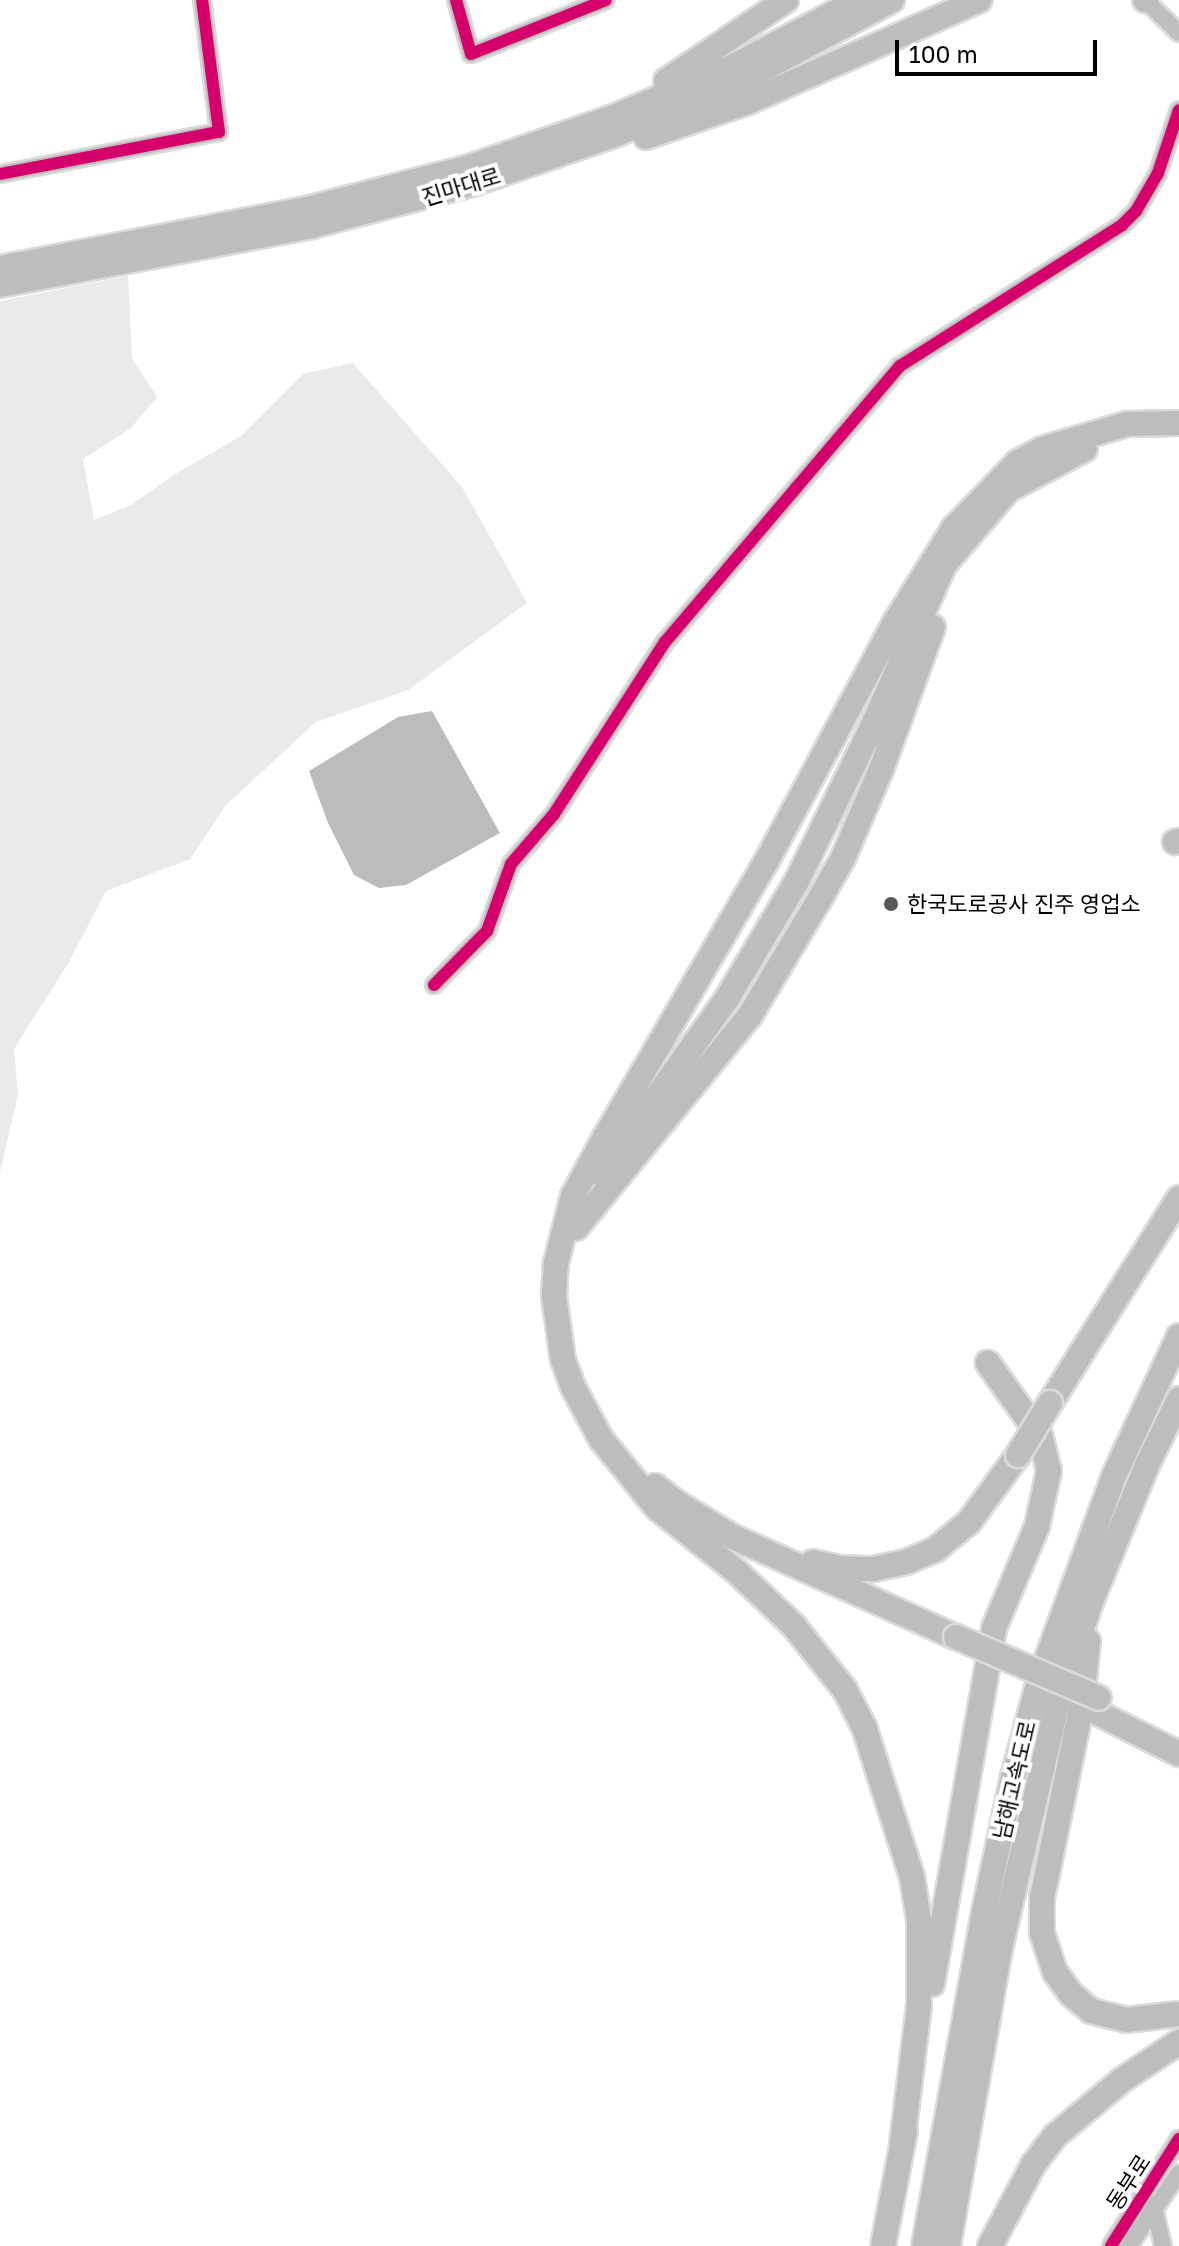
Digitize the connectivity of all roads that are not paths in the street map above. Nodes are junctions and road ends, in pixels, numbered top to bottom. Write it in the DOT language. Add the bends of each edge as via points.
graph roads {
  1 [pos="202,0"];
  2 [pos="456,0"];
  3 [pos="606,0"];
  4 [pos="786,0"];
  5 [pos="859,0"];
  6 [pos="892,0"];
  7 [pos="979,0"];
  8 [pos="1145,0"];
  9 [pos="1179,33"];
  10 [pos="1179,110"];
  11 [pos="543,160"];
  12 [pos="470,167"];
  13 [pos="0,174"];
  14 [pos="0,268"];
  15 [pos="0,285"];
  16 [pos="1179,423"];
  17 [pos="1179,440"];
  18 [pos="434,985"];
  19 [pos="1179,1198"];
  20 [pos="1179,1336"];
  21 [pos="988,1363"];
  22 [pos="1179,1399"];
  23 [pos="636,1480"];
  24 [pos="701,1519"];
  25 [pos="1092,1599"];
  26 [pos="954,1644"];
  27 [pos="1096,1705"];
  28 [pos="1179,1734"];
  29 [pos="1179,1754"];
  30 [pos="1179,2014"];
  31 [pos="1179,2042"];
  32 [pos="1179,2139"];
  33 [pos="902,2144"];
  34 [pos="1179,2173"];
  35 [pos="1148,2186"];
  36 [pos="1154,2207"];
  37 [pos="883,2246"];
  38 [pos="924,2246"];
  39 [pos="948,2246"];
  40 [pos="990,2246"];
  41 [pos="1111,2246"];
  42 [pos="1129,2246"];
  43 [pos="1163,2246"];
  1 -- 13 [label="street" via="219,132"];
  2 -- 3 [label="street" via="471,54"];
  4 -- 12 [label="highway" via="674,78 491,148"];
  5 -- 12 [label="highway, 진마대로" via="722,71 611,118"];
  6 -- 11 [label="highway, 진마대로" via="743,80"];
  7 -- 11 [label="highway" via="748,102 583,159"];
  8 -- 9 [label="street"];
  10 -- 18 [label="street" via="1158,173 1122,225 900,366 796,488 665,642 554,814 511,864 487,931"];
  11 -- 15 [label="highway, 진마대로" via="394,207"];
  12 -- 14 [label="highway, 진마대로" via="307,209"];
  16 -- 23 [label="highway" via="1127,424 1042,449 1018,462 954,528 896,621 766,862 573,1196 556,1263 554,1296 563,1360 595,1429"];
  17 -- 24 [label="highway" via="1127,440 1065,457 1008,490 944,565 797,881 728,997 605,1167 576,1228 565,1300 580,1375 617,1445 655,1485"];
  19 -- 24 [label="highway, bridge" via="1018,1455 969,1522 936,1549 894,1565 825,1566"];
  20 -- 38 [label="highway, 남해고속도로" via="1114,1476 1039,1681 984,1912"];
  21 -- 33 [label="highway" via="1040,1436 1049,1471 1037,1526 994,1628"];
  22 -- 25 [label="highway, 남해고속도로"];
  23 -- 26 [label="highway" via="701,1533"];
  23 -- 33 [label="highway" via="657,1508 794,1626 845,1690 864,1727 912,1877 919,1920 919,2005"];
  24 -- 26 [label="highway"];
  25 -- 30 [label="highway" via="1081,1708 1052,1837 1042,1933 1055,1972 1091,2011 1126,2020"];
  25 -- 39 [label="highway, 남해고속도로" via="1060,1693 1026,1826"];
  26 -- 27 [label="highway, bridge"];
  27 -- 28 [label="highway"];
  27 -- 29 [label="highway"];
  31 -- 40 [label="highway" via="1122,2080 1055,2136 1033,2165"];
  32 -- 35 [label="street, 동부로"];
  33 -- 37 [label="highway"];
  34 -- 36 [label="street, 동부로"];
  35 -- 36 [label="street"];
  35 -- 41 [label="street, 동부로"];
  36 -- 42 [label="street, 동부로"];
  36 -- 43 [label="street"];
}
